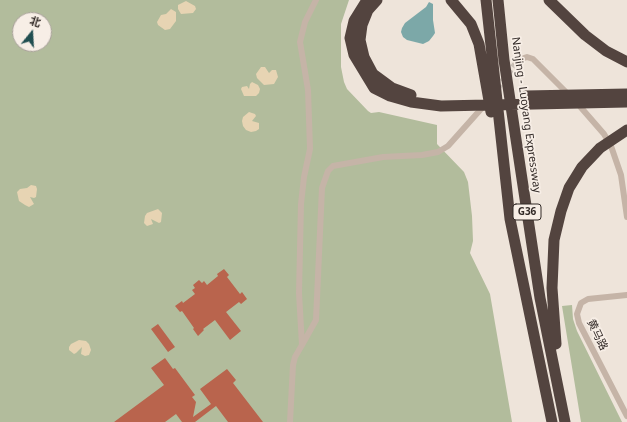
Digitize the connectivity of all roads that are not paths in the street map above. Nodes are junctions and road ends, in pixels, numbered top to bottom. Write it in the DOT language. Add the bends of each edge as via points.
graph roads {
  1 [pos="316,0"];
  2 [pos="367,0"];
  3 [pos="377,0"];
  4 [pos="451,0"];
  5 [pos="486,0"];
  6 [pos="498,0"];
  7 [pos="549,0"];
  8 [pos="627,62"];
  9 [pos="516,63"];
  10 [pos="391,92"];
  11 [pos="627,94"];
  12 [pos="627,102"];
  13 [pos="481,109"];
  14 [pos="625,131"];
  15 [pos="627,217"];
  16 [pos="510,219"];
  17 [pos="627,295"];
  18 [pos="302,345"];
  19 [pos="627,416"];
  20 [pos="290,422"];
  21 [pos="552,422"];
  22 [pos="567,422"];
  1 -- 18 [label="street" via="305,22 300,42 308,90 310,126 310,149 301,204 299,293"];
  2 -- 10 [label="highway" via="354,21 350,38 354,56 374,88"];
  3 -- 10 [label="highway" via="368,10 360,40 372,74"];
  4 -- 16 [label="highway" via="471,24 479,44"];
  5 -- 16 [label="highway, G36"];
  6 -- 22 [label="highway, Nanjing - Luoyang Expressway / G36" via="505,67 540,298"];
  7 -- 8 [label="highway" via="585,35 606,51"];
  9 -- 15 [label="street" via="527,57 533,59 566,91 608,140 621,175"];
  10 -- 11 [label="highway" via="441,99"];
  10 -- 12 [label="highway" via="411,102 441,106"];
  13 -- 18 [label="street" via="448,146 438,152 376,158 333,166 328,171 322,188 316,320"];
  14 -- 22 [label="highway" via="600,148 582,167 569,188 554,240 552,288 555,335"];
  16 -- 21 [label="highway, G36"];
  17 -- 19 [label="street, 黄马路" via="588,299 581,303 577,314 578,323"];
  18 -- 20 [label="street" via="293,365"];
}
